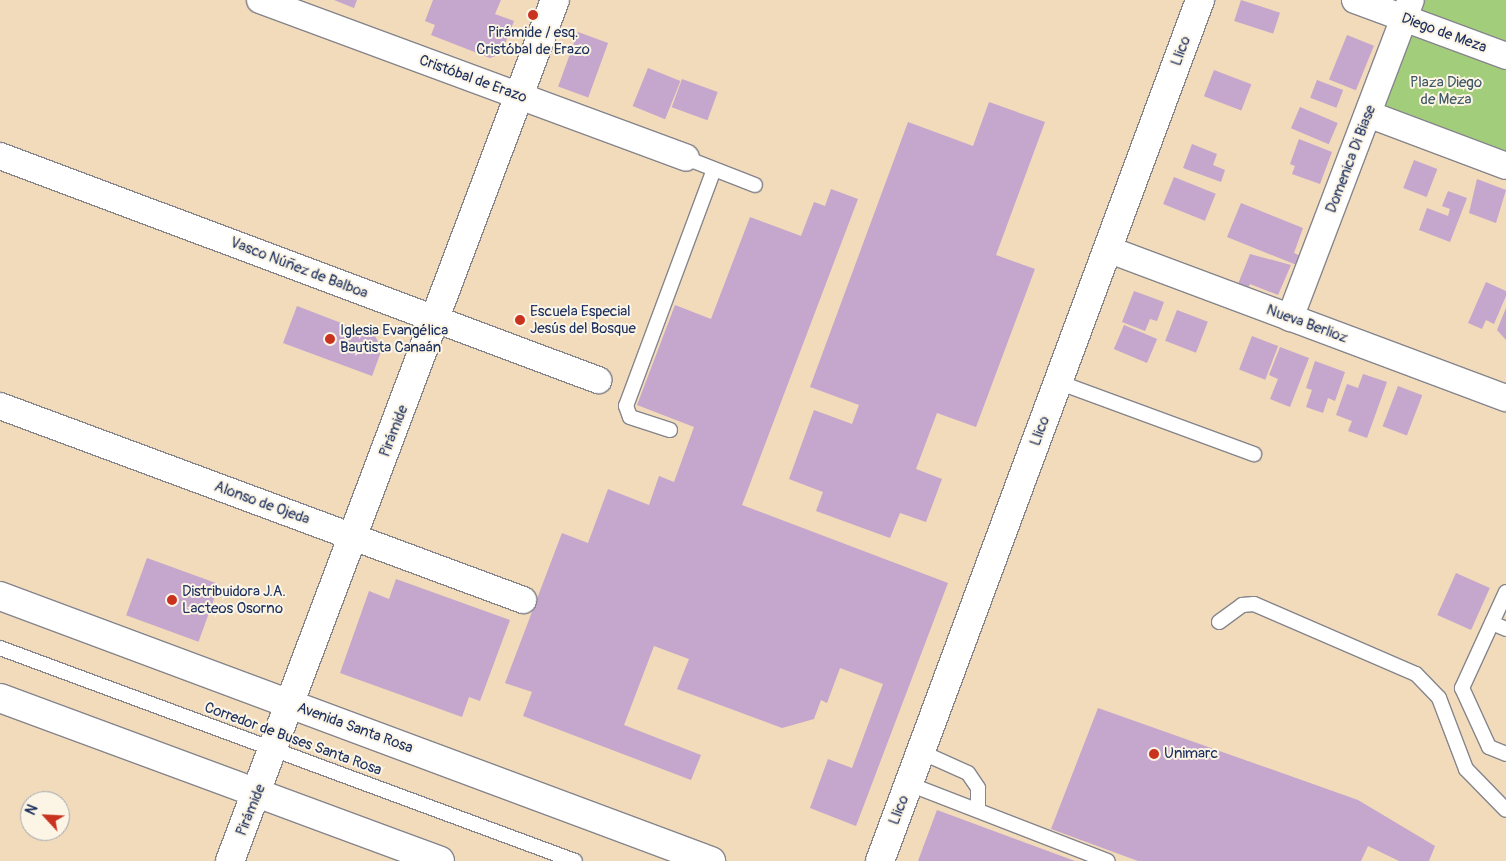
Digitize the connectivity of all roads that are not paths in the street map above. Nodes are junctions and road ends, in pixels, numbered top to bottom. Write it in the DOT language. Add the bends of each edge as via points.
graph roads {
  1 [pos="260,0"];
  2 [pos="555,0"];
  3 [pos="1200,0"];
  4 [pos="1355,0"];
  5 [pos="1408,9"];
  6 [pos="1506,56"];
  7 [pos="519,96"];
  8 [pos="1368,114"];
  9 [pos="0,156"];
  10 [pos="686,158"];
  11 [pos="1506,166"];
  12 [pos="714,170"];
  13 [pos="755,185"];
  14 [pos="1107,249"];
  15 [pos="1290,318"];
  16 [pos="436,320"];
  17 [pos="598,380"];
  18 [pos="1058,382"];
  19 [pos="1506,398"];
  20 [pos="0,406"];
  21 [pos="670,430"];
  22 [pos="1254,454"];
  23 [pos="354,537"];
  24 [pos="1506,592"];
  25 [pos="0,596"];
  26 [pos="523,600"];
  27 [pos="1219,622"];
  28 [pos="1492,623"];
  29 [pos="1506,629"];
  30 [pos="0,648"];
  31 [pos="0,698"];
  32 [pos="292,705"];
  33 [pos="275,749"];
  34 [pos="920,752"];
  35 [pos="1506,754"];
  36 [pos="908,784"];
  37 [pos="258,794"];
  38 [pos="978,810"];
  39 [pos="1506,810"];
  40 [pos="403,855"];
  41 [pos="230,861"];
  42 [pos="440,861"];
  43 [pos="575,861"];
  44 [pos="711,861"];
  45 [pos="880,861"];
  46 [pos="1108,861"];
  1 -- 7 [label="street, Cristóbal de Erazo"];
  2 -- 7 [label="street, Pirámide"];
  3 -- 14 [label="street, Llico"];
  4 -- 5 [label="street, Diego de Meza"];
  5 -- 6 [label="street, Diego de Meza"];
  5 -- 8 [label="street, Domenica Di Biase"];
  7 -- 10 [label="street, Cristóbal de Erazo"];
  7 -- 16 [label="street, Pirámide"];
  8 -- 11 [label="street"];
  8 -- 15 [label="street, Domenica Di Biase"];
  9 -- 16 [label="street, Vasco Núñez de Balboa"];
  10 -- 12 [label="lane"];
  12 -- 13 [label="lane"];
  12 -- 21 [label="lane" via="626,406 630,416"];
  14 -- 15 [label="street, Nueva Berlioz"];
  14 -- 18 [label="street, Llico"];
  15 -- 19 [label="street, Nueva Berlioz"];
  16 -- 17 [label="street, Vasco Núñez de Balboa"];
  16 -- 23 [label="street, Pirámide"];
  18 -- 22 [label="lane"];
  18 -- 34 [label="street, Llico"];
  20 -- 23 [label="street, Alonso de Ojeda"];
  23 -- 26 [label="street, Alonso de Ojeda"];
  23 -- 32 [label="street, Pirámide"];
  24 -- 28 [label="lane"];
  25 -- 32 [label="street, Avenida Santa Rosa"];
  27 -- 39 [label="lane" via="1242,605 1254,604 1416,674 1439,698 1466,769"];
  28 -- 29 [label="lane"];
  28 -- 35 [label="lane" via="1462,688 1489,747"];
  30 -- 33 [label="lane, Corredor de Buses Santa Rosa"];
  31 -- 37 [label="street"];
  32 -- 33 [label="street, Pirámide"];
  32 -- 44 [label="street, Avenida Santa Rosa"];
  33 -- 37 [label="street, Pirámide"];
  33 -- 43 [label="lane, Corredor de Buses Santa Rosa"];
  34 -- 36 [label="street, Llico"];
  34 -- 38 [label="lane" via="968,773 978,788"];
  36 -- 38 [label="lane"];
  36 -- 45 [label="street, Llico"];
  37 -- 40 [label="street"];
  37 -- 41 [label="street, Pirámide"];
  38 -- 46 [label="lane"];
  40 -- 42 [label="street"];
}
